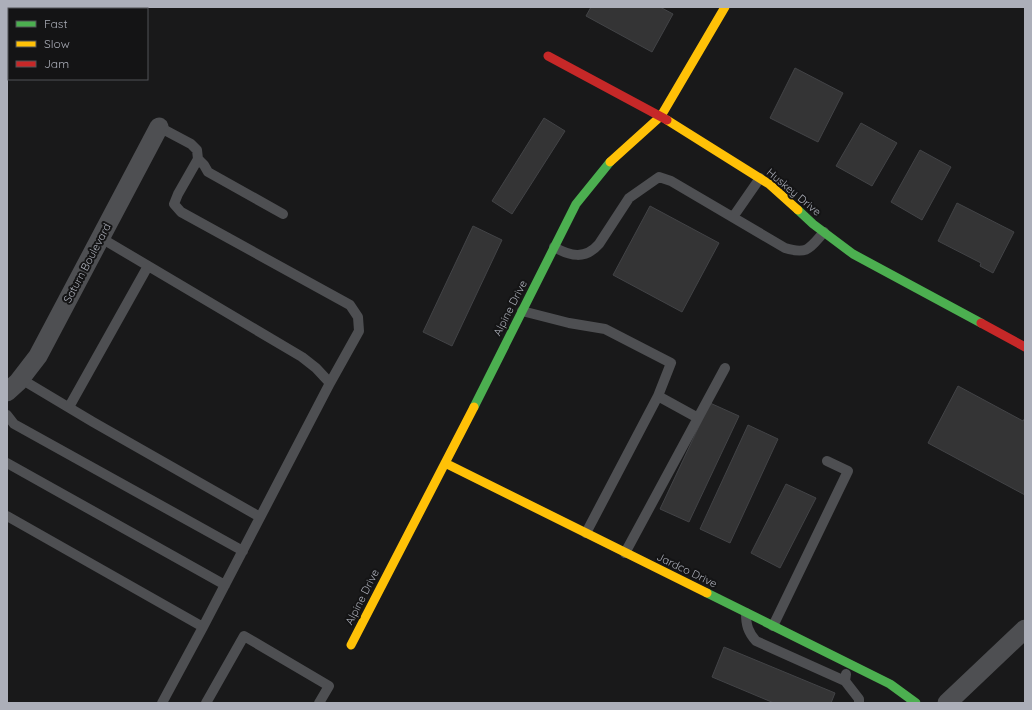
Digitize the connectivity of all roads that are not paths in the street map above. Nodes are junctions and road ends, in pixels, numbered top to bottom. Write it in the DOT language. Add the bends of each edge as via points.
graph roads {
  1 [pos="725,7"];
  2 [pos="548,56"];
  3 [pos="661,116"];
  4 [pos="159,127"];
  5 [pos="198,159"];
  6 [pos="760,178"];
  7 [pos="283,214"];
  8 [pos="733,217"];
  9 [pos="824,232"];
  10 [pos="101,238"];
  11 [pos="554,247"];
  12 [pos="148,266"];
  13 [pos="522,311"];
  14 [pos="1025,347"];
  15 [pos="726,368"];
  16 [pos="21,378"];
  17 [pos="330,383"];
  18 [pos="7,392"];
  19 [pos="658,396"];
  20 [pos="69,407"];
  21 [pos="7,415"];
  22 [pos="698,418"];
  23 [pos="827,461"];
  24 [pos="7,463"];
  25 [pos="445,463"];
  26 [pos="7,516"];
  27 [pos="260,517"];
  28 [pos="586,533"];
  29 [pos="243,551"];
  30 [pos="625,553"];
  31 [pos="225,585"];
  32 [pos="746,612"];
  33 [pos="773,626"];
  34 [pos="203,627"];
  35 [pos="1025,629"];
  36 [pos="351,645"];
  37 [pos="847,662"];
  38 [pos="845,681"];
  39 [pos="162,703"];
  40 [pos="206,703"];
  41 [pos="319,703"];
  42 [pos="859,703"];
  43 [pos="916,703"];
  44 [pos="947,703"];
  1 -- 3 [label="street, Alpine Drive"];
  2 -- 3 [label="street, Huskey Drive"];
  3 -- 6 [label="street, Huskey Drive"];
  3 -- 11 [label="street, Alpine Drive" via="613,158 599,175 576,204"];
  4 -- 5 [label="lane" via="191,144 197,150"];
  4 -- 10 [label="street, Saturn Boulevard"];
  5 -- 7 [label="lane" via="208,172"];
  5 -- 17 [label="lane" via="174,204 181,212 350,306 358,317 359,331"];
  6 -- 8 [label="lane"];
  6 -- 9 [label="street, Huskey Drive"];
  8 -- 9 [label="lane" via="795,251 805,251"];
  8 -- 11 [label="lane" via="671,181 659,177 629,198 593,251 576,255 564,253"];
  9 -- 14 [label="street, Huskey Drive" via="853,254"];
  10 -- 12 [label="lane"];
  10 -- 16 [label="street, Saturn Boulevard" via="38,356"];
  11 -- 13 [label="street, Alpine Drive"];
  12 -- 17 [label="lane" via="302,357"];
  12 -- 20 [label="lane"];
  13 -- 19 [label="lane" via="605,329 671,363"];
  13 -- 25 [label="street, Alpine Drive"];
  15 -- 22 [label="lane"];
  16 -- 18 [label="street, Saturn Boulevard"];
  16 -- 20 [label="lane"];
  17 -- 27 [label="lane"];
  19 -- 22 [label="lane"];
  19 -- 28 [label="lane"];
  20 -- 27 [label="lane"];
  21 -- 29 [label="lane" via="14,424"];
  22 -- 30 [label="lane"];
  23 -- 33 [label="lane" via="848,471"];
  24 -- 31 [label="lane"];
  25 -- 28 [label="street, Jardco Drive"];
  25 -- 36 [label="street, Alpine Drive"];
  26 -- 34 [label="lane"];
  27 -- 29 [label="lane"];
  28 -- 30 [label="street, Jardco Drive"];
  29 -- 31 [label="lane"];
  30 -- 32 [label="street, Jardco Drive"];
  31 -- 34 [label="lane"];
  32 -- 33 [label="street, Jardco Drive"];
  32 -- 38 [label="lane" via="746,625 756,641"];
  33 -- 37 [label="street, Jardco Drive"];
  34 -- 39 [label="lane"];
  35 -- 44 [label="street"];
  37 -- 38 [label="lane"];
  37 -- 43 [label="street, Jardco Drive" via="890,684"];
  38 -- 42 [label="lane" via="859,699"];
  40 -- 41 [label="lane" via="244,636 329,686"];
}
